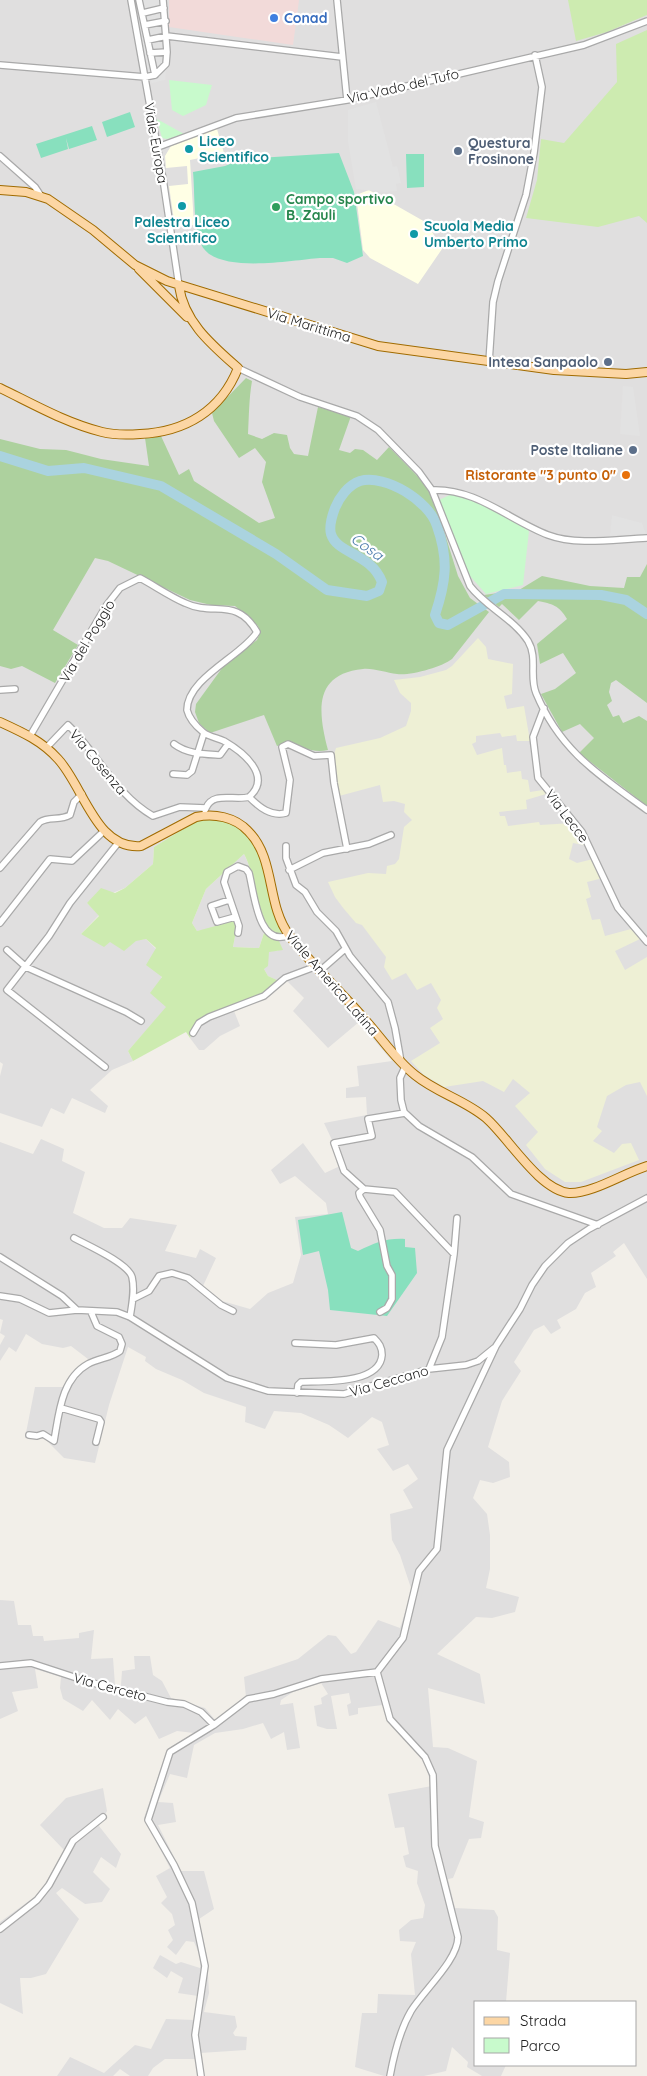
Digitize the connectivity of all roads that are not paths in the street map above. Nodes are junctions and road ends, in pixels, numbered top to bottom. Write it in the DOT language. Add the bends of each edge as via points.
graph roads {
  1 [pos="131,0"];
  2 [pos="139,0"];
  3 [pos="163,0"];
  4 [pos="337,0"];
  5 [pos="164,8"];
  6 [pos="143,13"];
  7 [pos="166,21"];
  8 [pos="647,21"];
  9 [pos="145,26"];
  10 [pos="167,36"];
  11 [pos="148,40"];
  12 [pos="167,52"];
  13 [pos="150,53"];
  14 [pos="535,56"];
  15 [pos="342,57"];
  16 [pos="0,65"];
  17 [pos="155,75"];
  18 [pos="145,77"];
  19 [pos="347,100"];
  20 [pos="158,148"];
  21 [pos="0,156"];
  22 [pos="0,190"];
  23 [pos="41,196"];
  24 [pos="135,265"];
  25 [pos="179,286"];
  26 [pos="192,322"];
  27 [pos="490,362"];
  28 [pos="238,368"];
  29 [pos="647,372"];
  30 [pos="0,388"];
  31 [pos="432,490"];
  32 [pos="647,538"];
  33 [pos="14,689"];
  34 [pos="0,690"];
  35 [pos="544,708"];
  36 [pos="0,722"];
  37 [pos="204,734"];
  38 [pos="30,736"];
  39 [pos="174,744"];
  40 [pos="228,744"];
  41 [pos="47,747"];
  42 [pos="198,754"];
  43 [pos="173,774"];
  44 [pos="82,794"];
  45 [pos="249,797"];
  46 [pos="647,810"];
  47 [pos="205,812"];
  48 [pos="104,831"];
  49 [pos="391,835"];
  50 [pos="118,843"];
  51 [pos="286,846"];
  52 [pos="347,849"];
  53 [pos="0,868"];
  54 [pos="289,870"];
  55 [pos="229,900"];
  56 [pos="235,917"];
  57 [pos="0,923"];
  58 [pos="238,933"];
  59 [pos="289,935"];
  60 [pos="647,942"];
  61 [pos="345,949"];
  62 [pos="7,950"];
  63 [pos="26,967"];
  64 [pos="319,968"];
  65 [pos="141,1021"];
  66 [pos="193,1033"];
  67 [pos="403,1065"];
  68 [pos="105,1067"];
  69 [pos="405,1113"];
  70 [pos="647,1166"];
  71 [pos="364,1189"];
  72 [pos="647,1198"];
  73 [pos="457,1218"];
  74 [pos="598,1225"];
  75 [pos="74,1238"];
  76 [pos="454,1254"];
  77 [pos="0,1257"];
  78 [pos="0,1296"];
  79 [pos="133,1298"];
  80 [pos="77,1310"];
  81 [pos="233,1311"];
  82 [pos="91,1312"];
  83 [pos="380,1312"];
  84 [pos="130,1317"];
  85 [pos="295,1344"];
  86 [pos="496,1346"];
  87 [pos="429,1369"];
  88 [pos="297,1393"];
  89 [pos="61,1408"];
  90 [pos="29,1435"];
  91 [pos="96,1442"];
  92 [pos="0,1666"];
  93 [pos="377,1672"];
  94 [pos="214,1725"];
  95 [pos="103,1817"];
  96 [pos="0,1929"];
  97 [pos="201,2076"];
  98 [pos="390,2076"];
  1 -- 18 [label="street, Viale Europa"];
  2 -- 6 [label="street"];
  3 -- 5 [label="street"];
  4 -- 15 [label="street"];
  5 -- 6 [label="street"];
  5 -- 7 [label="street"];
  6 -- 9 [label="street"];
  7 -- 9 [label="street"];
  7 -- 10 [label="street"];
  8 -- 14 [label="street, Via Vado del Tufo" via="584,45"];
  9 -- 11 [label="street"];
  10 -- 11 [label="street"];
  10 -- 12 [label="street"];
  10 -- 15 [label="street"];
  11 -- 13 [label="street"];
  12 -- 13 [label="street"];
  12 -- 17 [label="street" via="166,64"];
  13 -- 17 [label="street"];
  14 -- 19 [label="street, Via Vado del Tufo"];
  14 -- 27 [label="street" via="542,87 534,153 524,204 493,302"];
  15 -- 19 [label="street"];
  16 -- 18 [label="street"];
  17 -- 18 [label="street"];
  18 -- 20 [label="street, Viale Europa"];
  19 -- 20 [label="street, Via Vado del Tufo" via="236,118"];
  20 -- 25 [label="street, Viale Europa"];
  21 -- 23 [label="street" via="36,187"];
  22 -- 23 [label="main road, Via Marittima"];
  23 -- 24 [label="main road, Via Marittima" via="93,230"];
  24 -- 25 [label="main road, Via Marittima"];
  24 -- 26 [label="main road"];
  25 -- 26 [label="main road"];
  25 -- 27 [label="main road, Via Marittima" via="378,346"];
  26 -- 28 [label="main road"];
  27 -- 29 [label="main road, Via Marittima" via="561,371"];
  28 -- 30 [label="main road" via="232,385 206,413 180,427 158,433 104,433 60,417"];
  28 -- 31 [label="street" via="300,397 357,416 400,451"];
  31 -- 32 [label="street" via="448,490 483,501 554,537 579,540"];
  31 -- 35 [label="street" via="470,586 522,634 530,646 534,659 534,685"];
  33 -- 34 [label="street"];
  35 -- 46 [label="street" via="576,756"];
  35 -- 60 [label="street, Via Lecce" via="533,737 538,778 582,832 618,908"];
  36 -- 38 [label="main road"];
  37 -- 38 [label="street, Via del Poggio" via="188,714 190,698 217,666 249,644 257,632 251,622 230,608 205,609 186,603 140,578 120,588 106,606"];
  37 -- 40 [label="street, Via del Poggio"];
  37 -- 42 [label="street"];
  38 -- 41 [label="main road"];
  39 -- 42 [label="street"];
  40 -- 42 [label="street" via="220,755"];
  40 -- 45 [label="street, Via del Poggio" via="258,772 257,786"];
  41 -- 44 [label="main road" via="60,760"];
  41 -- 47 [label="street, Via Cosenza" via="68,725 117,786 143,810 153,816 180,807"];
  42 -- 43 [label="street" via="190,774"];
  44 -- 48 [label="main road"];
  44 -- 53 [label="street" via="74,802 70,815 64,819 40,822"];
  45 -- 47 [label="street" via="217,798 210,801"];
  45 -- 52 [label="street" via="267,811 278,815 286,813 290,780 282,747 288,744 314,756 331,755"];
  47 -- 50 [label="main road" via="142,846"];
  47 -- 59 [label="main road, Viale America Latina" via="234,820 257,841 265,857 278,915"];
  48 -- 50 [label="main road"];
  48 -- 57 [label="street" via="72,861 50,859"];
  49 -- 52 [label="street"];
  50 -- 63 [label="street" via="70,903"];
  51 -- 54 [label="street"];
  52 -- 54 [label="street" via="323,853"];
  54 -- 61 [label="street" via="296,885 336,931"];
  55 -- 56 [label="street"];
  55 -- 56 [label="street" via="211,906 217,922"];
  55 -- 59 [label="street" via="224,877 233,867 242,867 249,873 266,929 279,938"];
  56 -- 58 [label="street"];
  59 -- 64 [label="main road, Viale America Latina"];
  61 -- 64 [label="street"];
  61 -- 67 [label="street" via="388,1002"];
  62 -- 63 [label="street"];
  63 -- 65 [label="street"];
  63 -- 68 [label="street" via="7,990"];
  64 -- 66 [label="street" via="285,978 264,996 209,1017 199,1023"];
  64 -- 67 [label="main road, Viale America Latina"];
  67 -- 69 [label="street" via="400,1078"];
  67 -- 70 [label="main road, Viale America Latina" via="435,1089 485,1118 534,1170 560,1191 586,1190"];
  69 -- 71 [label="street" via="368,1119 372,1136 334,1143 344,1171"];
  69 -- 74 [label="street" via="419,1126 472,1158 511,1194"];
  71 -- 76 [label="street" via="395,1192"];
  71 -- 83 [label="street" via="359,1193 360,1197 380,1230 387,1266 392,1275 392,1299"];
  72 -- 74 [label="street"];
  73 -- 76 [label="street"];
  74 -- 86 [label="street" via="572,1239 545,1266"];
  75 -- 79 [label="street" via="129,1272"];
  76 -- 87 [label="street" via="442,1337"];
  77 -- 80 [label="street" via="62,1296"];
  78 -- 80 [label="street" via="20,1299 49,1313"];
  79 -- 81 [label="street" via="149,1291 159,1276 172,1273 188,1278"];
  79 -- 84 [label="street"];
  80 -- 82 [label="street"];
  82 -- 84 [label="street, Via Ceccano" via="117,1312"];
  82 -- 89 [label="street" via="97,1326 119,1336 120,1351 84,1366 64,1391"];
  84 -- 88 [label="street, Via Ceccano" via="227,1378 268,1391"];
  85 -- 88 [label="street" via="336,1345 374,1338 382,1354 378,1366 364,1375 335,1382 301,1382"];
  86 -- 87 [label="street, Via Ceccano" via="478,1361"];
  86 -- 93 [label="street" via="447,1450 437,1550 419,1571 403,1638"];
  87 -- 88 [label="street, Via Ceccano" via="344,1394"];
  89 -- 90 [label="street" via="54,1441 43,1434"];
  89 -- 91 [label="street" via="99,1419"];
  92 -- 94 [label="street, Via Cerceto" via="31,1663 89,1682 184,1704 201,1712"];
  93 -- 94 [label="street" via="321,1679 248,1699"];
  93 -- 98 [label="street" via="390,1718 425,1756 433,1775 435,1846 458,1937 458,1945 448,1962 410,2012"];
  94 -- 97 [label="street" via="170,1752 148,1820 192,1903 205,1966 195,2035"];
  95 -- 96 [label="street" via="73,1841 37,1900"];
}
